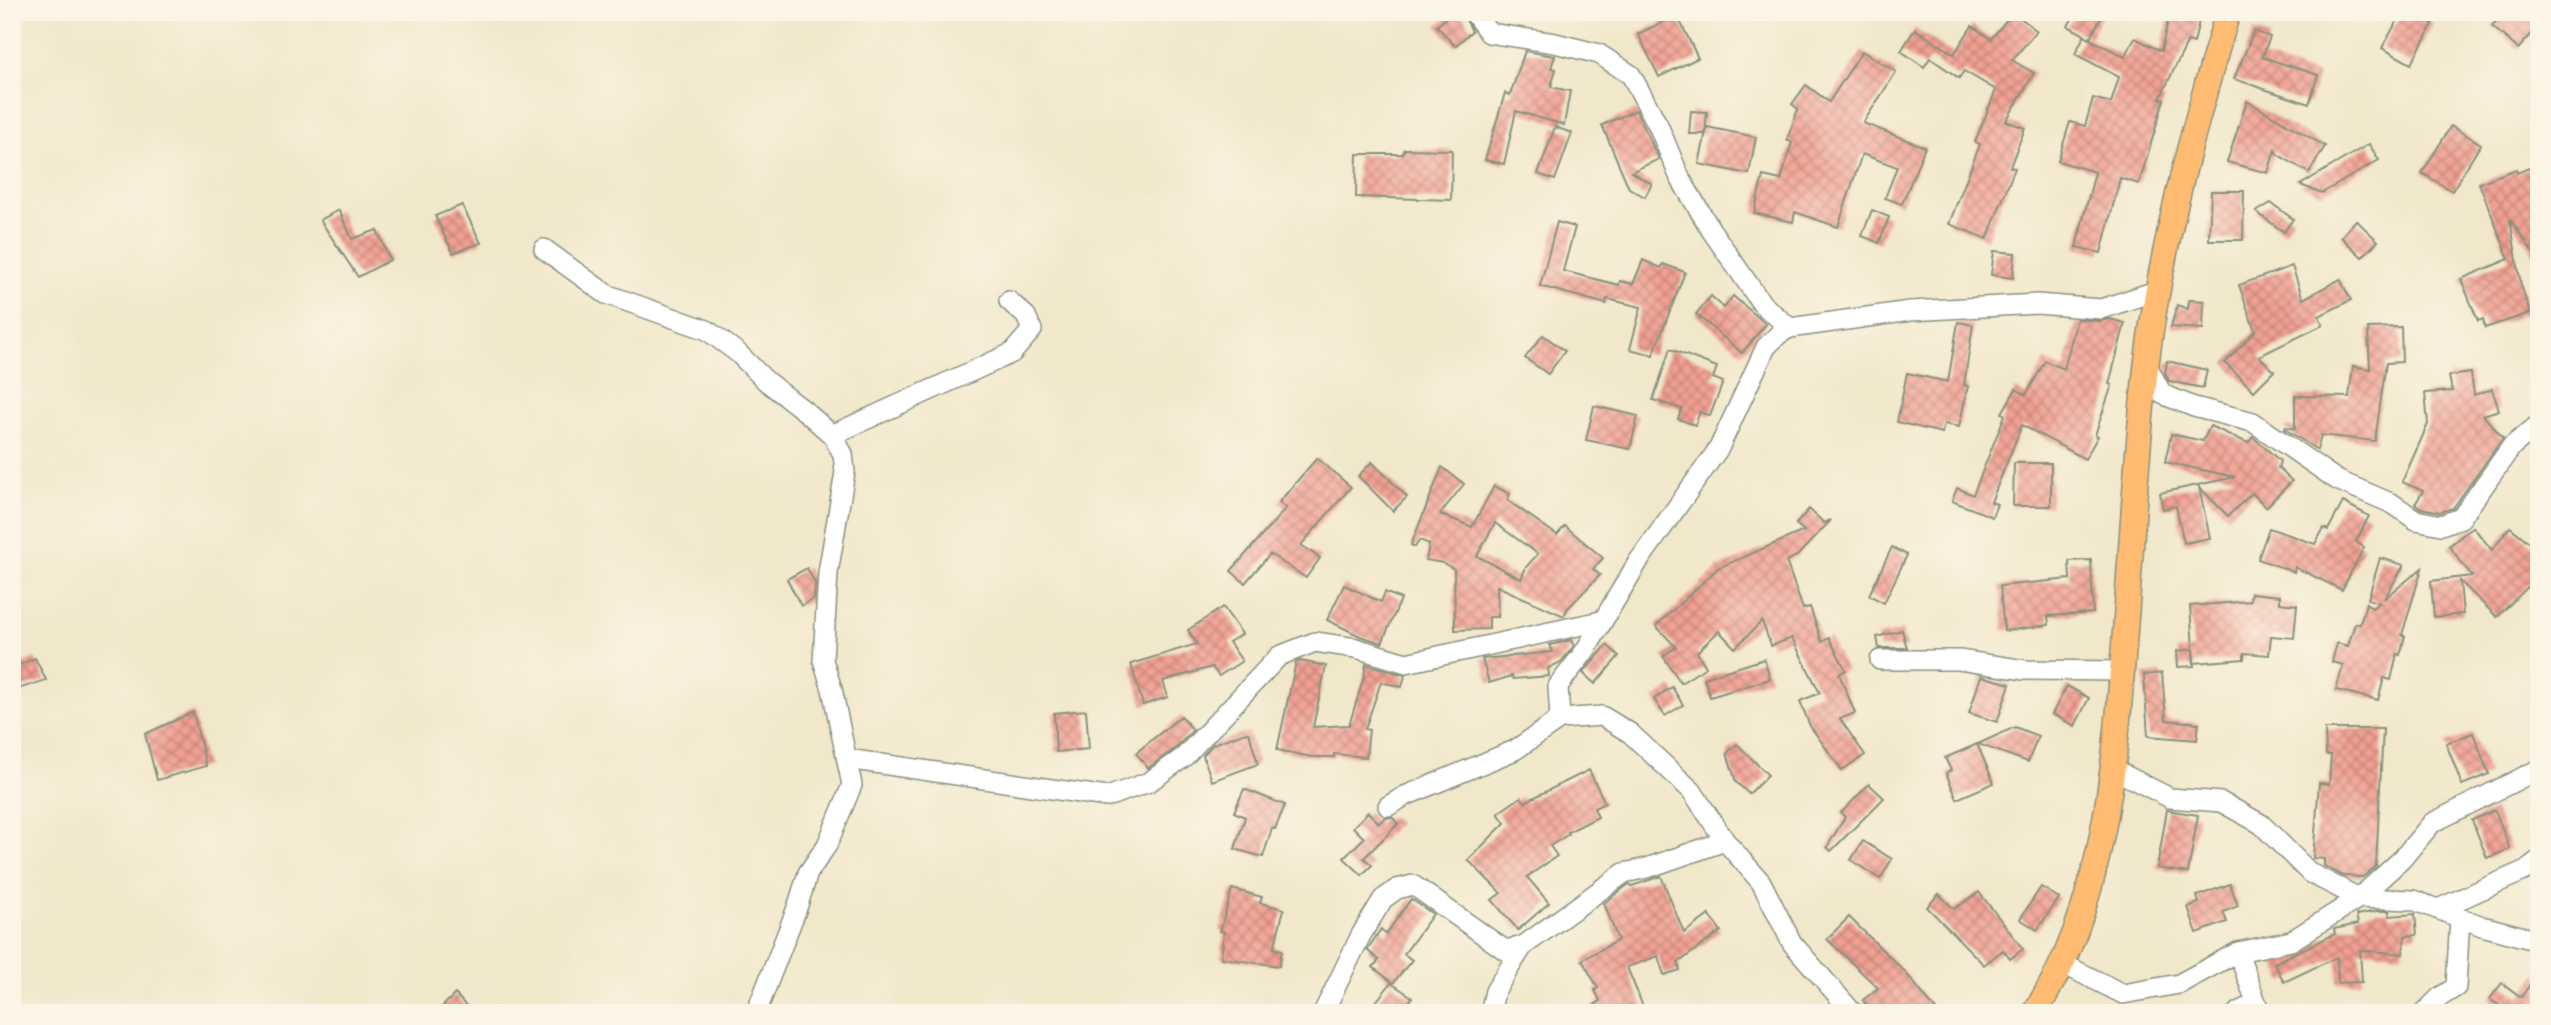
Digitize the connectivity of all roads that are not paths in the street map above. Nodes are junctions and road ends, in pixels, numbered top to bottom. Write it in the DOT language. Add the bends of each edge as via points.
graph roads {
  1 [pos="1478,12"];
  2 [pos="2228,12"];
  3 [pos="544,248"];
  4 [pos="2159,290"];
  5 [pos="1009,301"];
  6 [pos="1790,328"];
  7 [pos="2147,365"];
  8 [pos="2539,424"];
  9 [pos="832,435"];
  10 [pos="1601,621"];
  11 [pos="1880,660"];
  12 [pos="2122,671"];
  13 [pos="1560,719"];
  14 [pos="847,759"];
  15 [pos="2113,769"];
  16 [pos="2539,769"];
  17 [pos="1388,806"];
  18 [pos="1725,841"];
  19 [pos="2539,860"];
  20 [pos="2359,898"];
  21 [pos="2438,909"];
  22 [pos="2460,918"];
  23 [pos="2539,941"];
  24 [pos="1523,946"];
  25 [pos="2238,952"];
  26 [pos="2061,963"];
  27 [pos="2258,1008"];
  28 [pos="756,1013"];
  29 [pos="1323,1013"];
  30 [pos="1490,1013"];
  31 [pos="1853,1013"];
  32 [pos="2034,1013"];
  33 [pos="2237,1013"];
  34 [pos="2424,1013"];
  1 -- 6 [label="street" via="1489,33 1599,54 1630,75 1711,230 1762,304"];
  2 -- 4 [label="main road" via="2187,158"];
  3 -- 9 [label="street" via="606,294 708,330"];
  4 -- 6 [label="street" via="2101,309 2037,304 1922,310"];
  4 -- 7 [label="main road"];
  5 -- 9 [label="street" via="1026,316 1032,330 1012,354"];
  6 -- 10 [label="street" via="1766,347 1719,449"];
  7 -- 8 [label="street" via="2162,394 2253,422 2337,480 2393,504 2416,520 2441,525 2460,517 2512,446"];
  7 -- 12 [label="main road"];
  9 -- 14 [label="street" via="843,454 845,472 828,573 823,660"];
  10 -- 13 [label="street" via="1558,686"];
  10 -- 14 [label="street" via="1406,663 1315,642 1279,656 1184,757 1149,782 1107,797"];
  11 -- 12 [label="street" via="1959,660 2025,670"];
  12 -- 15 [label="main road"];
  13 -- 17 [label="street" via="1515,750"];
  13 -- 18 [label="street" via="1602,716 1630,733 1692,791"];
  14 -- 28 [label="street" via="852,785 827,845 808,873"];
  15 -- 20 [label="street" via="2170,797 2231,808 2261,824 2310,873"];
  15 -- 26 [label="main road" via="2082,911"];
  16 -- 20 [label="street" via="2432,823 2402,859"];
  18 -- 24 [label="street" via="1624,873"];
  18 -- 31 [label="street" via="1761,882 1792,943"];
  19 -- 21 [label="street"];
  20 -- 21 [label="street" via="2413,901"];
  20 -- 25 [label="street" via="2291,941"];
  21 -- 22 [label="street"];
  22 -- 23 [label="street"];
  22 -- 34 [label="street" via="2456,987"];
  24 -- 29 [label="street" via="1505,950 1413,885 1397,889 1383,899 1361,935"];
  24 -- 30 [label="street" via="1495,990"];
  25 -- 26 [label="street" via="2179,984 2123,994"];
  25 -- 27 [label="street"];
  26 -- 32 [label="main road"];
  27 -- 33 [label="street"];
}
